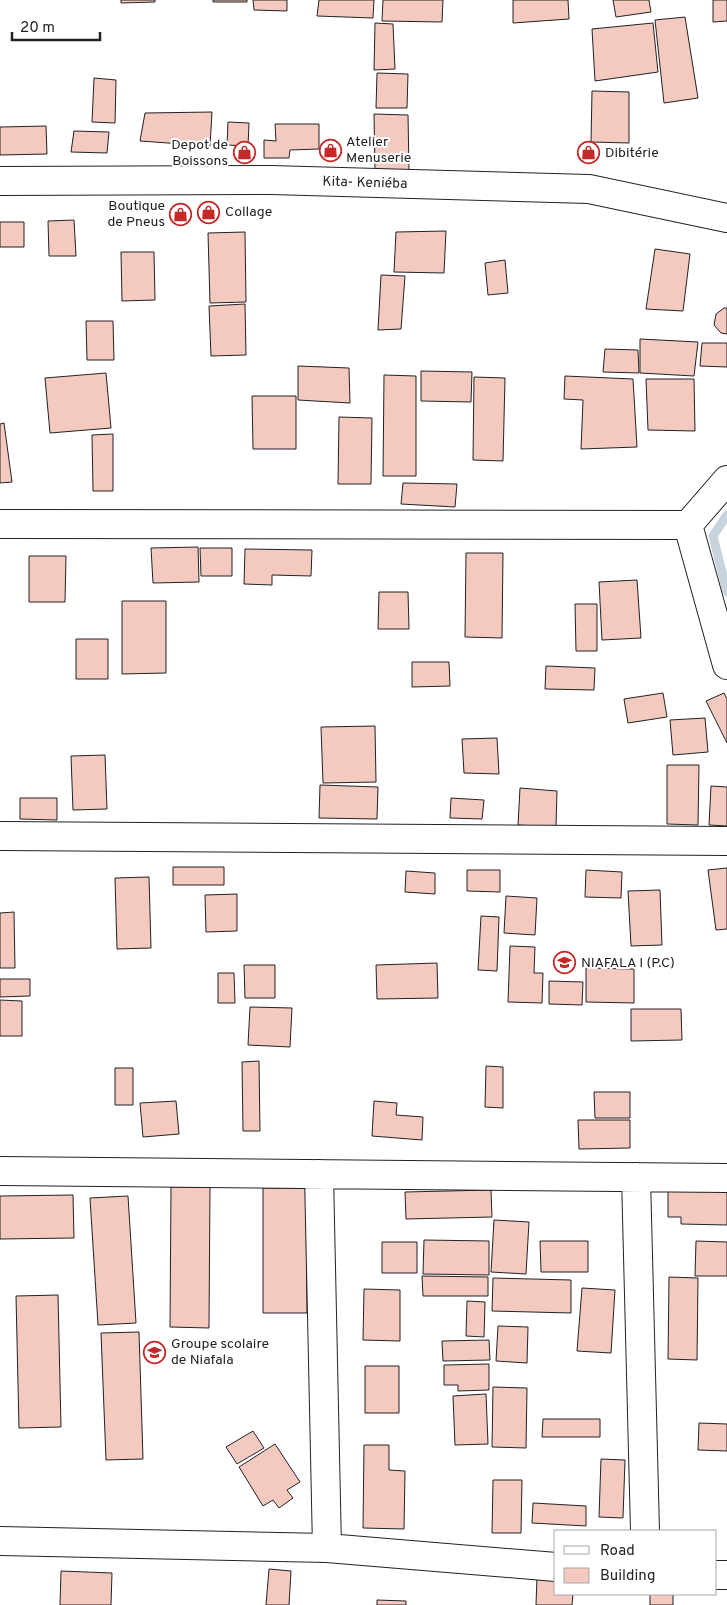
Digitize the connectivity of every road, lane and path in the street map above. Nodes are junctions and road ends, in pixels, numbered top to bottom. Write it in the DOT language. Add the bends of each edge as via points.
graph roads {
  1 [pos="0,180"];
  2 [pos="727,218"];
  3 [pos="727,480"];
  4 [pos="0,524"];
  5 [pos="688,525"];
  6 [pos="727,665"];
  7 [pos="0,836"];
  8 [pos="727,841"];
  9 [pos="0,1171"];
  10 [pos="319,1174"];
  11 [pos="636,1177"];
  12 [pos="727,1178"];
  13 [pos="645,1530"];
  14 [pos="0,1541"];
  15 [pos="327,1548"];
  16 [pos="554,1567"];
  1 -- 2 [label="street, Kita- Keniéba" via="271,180 589,190"];
  3 -- 5 [label="street"];
  4 -- 5 [label="street"];
  5 -- 6 [label="street"];
  7 -- 8 [label="street"];
  9 -- 10 [label="street"];
  10 -- 11 [label="street"];
  10 -- 15 [label="street"];
  11 -- 12 [label="street"];
  11 -- 13 [label="street"];
  14 -- 15 [label="street"];
  15 -- 16 [label="street"];
}
